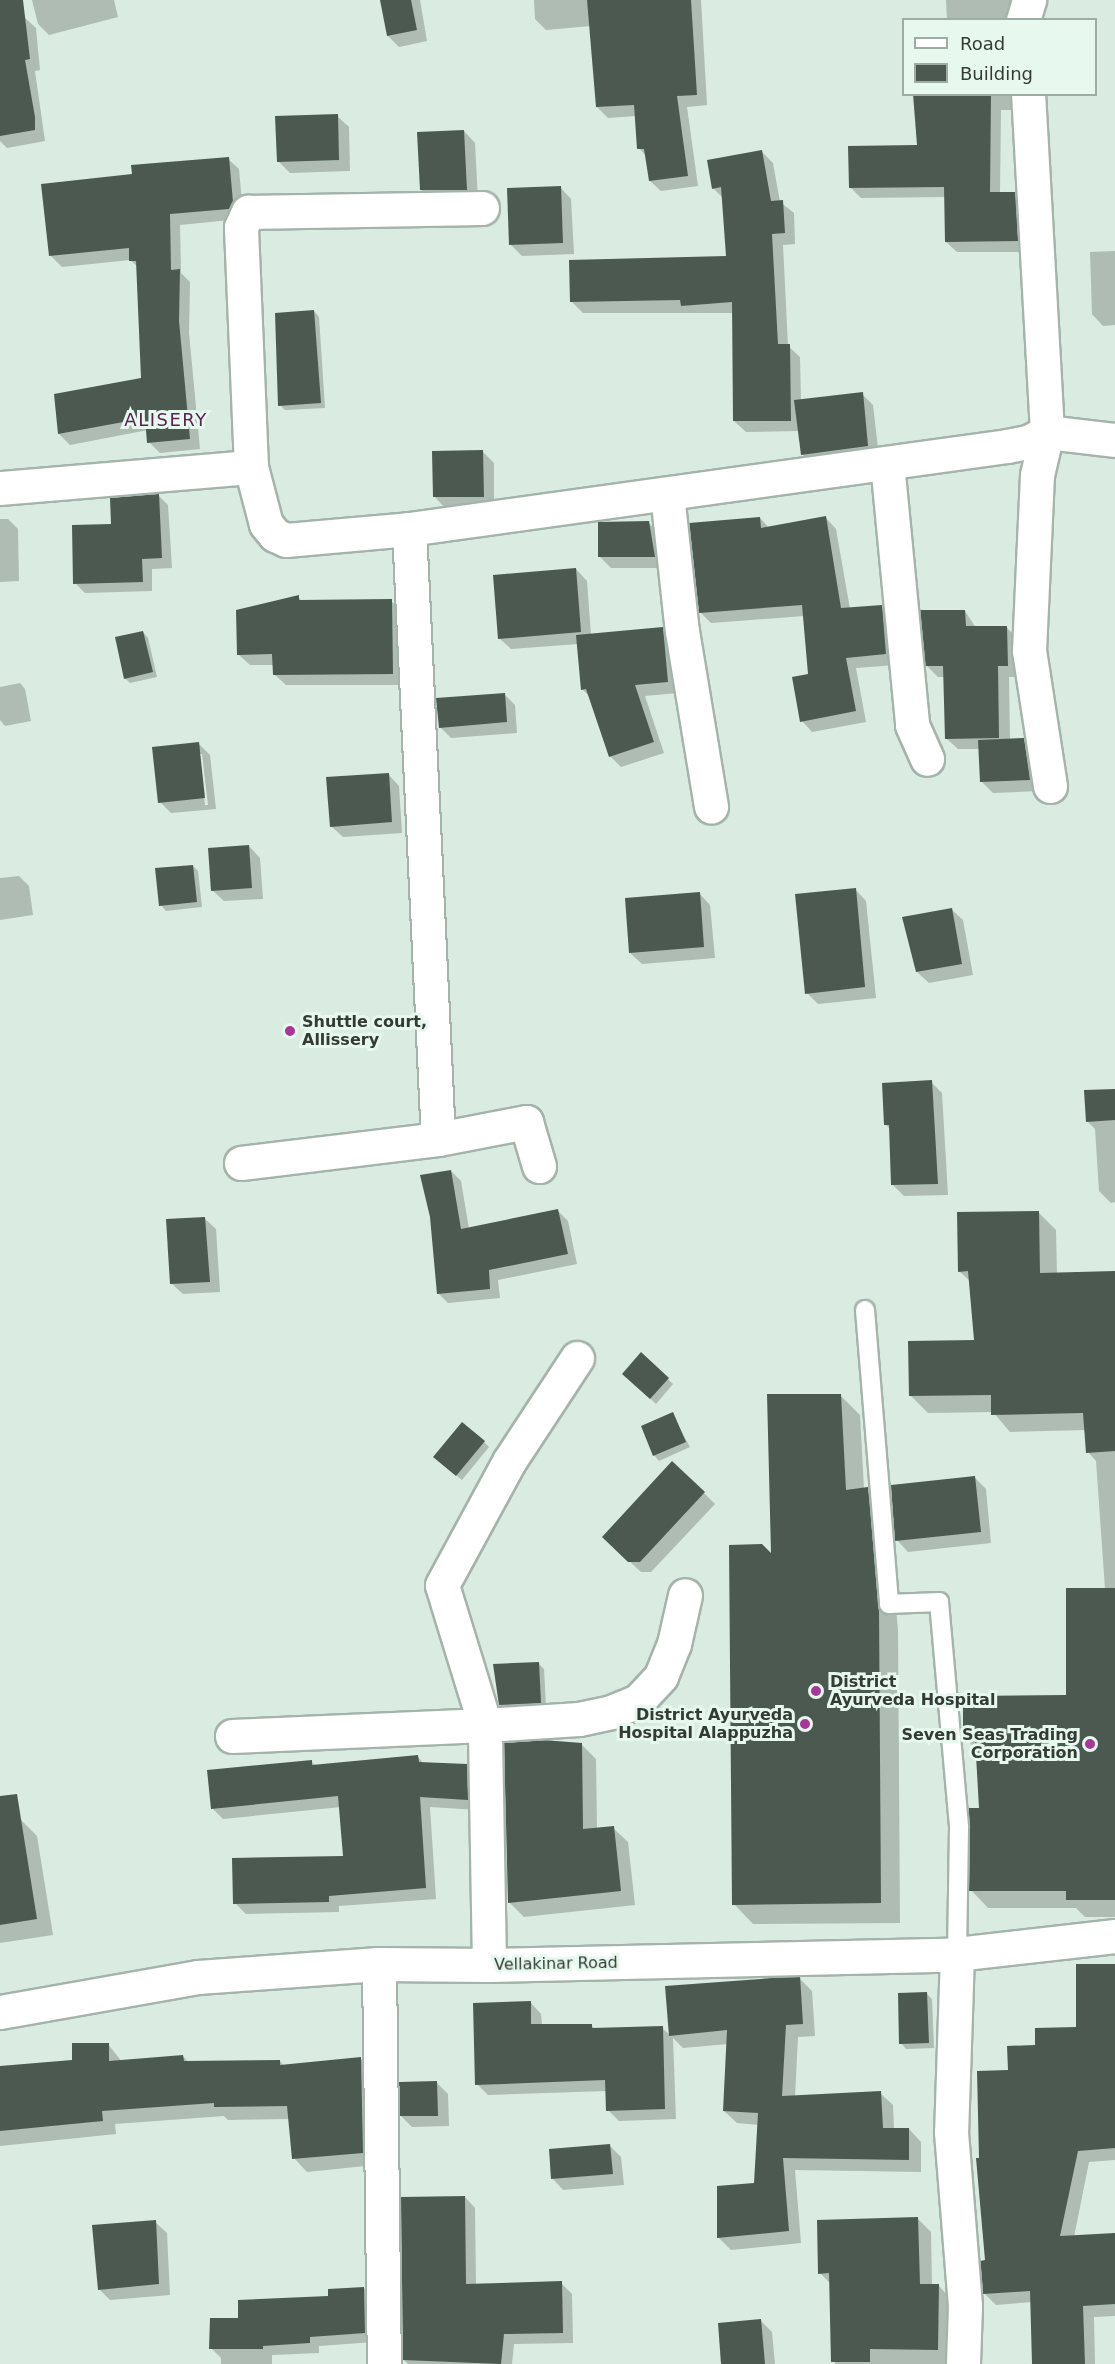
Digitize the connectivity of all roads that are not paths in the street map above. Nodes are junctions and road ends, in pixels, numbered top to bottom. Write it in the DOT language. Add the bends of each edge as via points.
graph roads {
  1 [pos="1029,0"];
  2 [pos="1024,18"];
  3 [pos="1028,96"];
  4 [pos="482,208"];
  5 [pos="1047,432"];
  6 [pos="1115,440"];
  7 [pos="887,463"];
  8 [pos="251,467"];
  9 [pos="0,488"];
  10 [pos="667,494"];
  11 [pos="409,529"];
  12 [pos="927,759"];
  13 [pos="1050,786"];
  14 [pos="711,807"];
  15 [pos="436,1120"];
  16 [pos="241,1163"];
  17 [pos="539,1166"];
  18 [pos="865,1310"];
  19 [pos="577,1358"];
  20 [pos="685,1594"];
  21 [pos="485,1725"];
  22 [pos="232,1736"];
  23 [pos="1115,1936"];
  24 [pos="957,1954"];
  25 [pos="379,1964"];
  26 [pos="489,1965"];
  27 [pos="0,2012"];
  28 [pos="384,2364"];
  29 [pos="963,2364"];
  1 -- 2 [label="street"];
  3 -- 5 [label="street"];
  4 -- 8 [label="street" via="258,209 243,217"];
  5 -- 6 [label="street"];
  5 -- 7 [label="street" via="1007,447"];
  5 -- 13 [label="street" via="1037,475 1029,651"];
  7 -- 10 [label="street"];
  7 -- 12 [label="street" via="912,725"];
  8 -- 9 [label="street"];
  8 -- 11 [label="street" via="266,524 275,536 286,540"];
  10 -- 11 [label="street"];
  10 -- 14 [label="street" via="682,631"];
  11 -- 15 [label="street"];
  15 -- 16 [label="street"];
  15 -- 17 [label="street" via="526,1122"];
  18 -- 24 [label="lane" via="889,1604 939,1602 959,1828"];
  19 -- 21 [label="street" via="510,1460 442,1585"];
  20 -- 21 [label="street" via="674,1644 661,1676 638,1701 579,1719"];
  21 -- 22 [label="street"];
  21 -- 26 [label="street"];
  23 -- 24 [label="street, Vellakinar Road"];
  24 -- 26 [label="street, Vellakinar Road"];
  24 -- 29 [label="street" via="951,2132 965,2306"];
  25 -- 26 [label="street, Vellakinar Road"];
  25 -- 27 [label="street, Vellakinar Road" via="198,1977"];
  25 -- 28 [label="street"];
}
